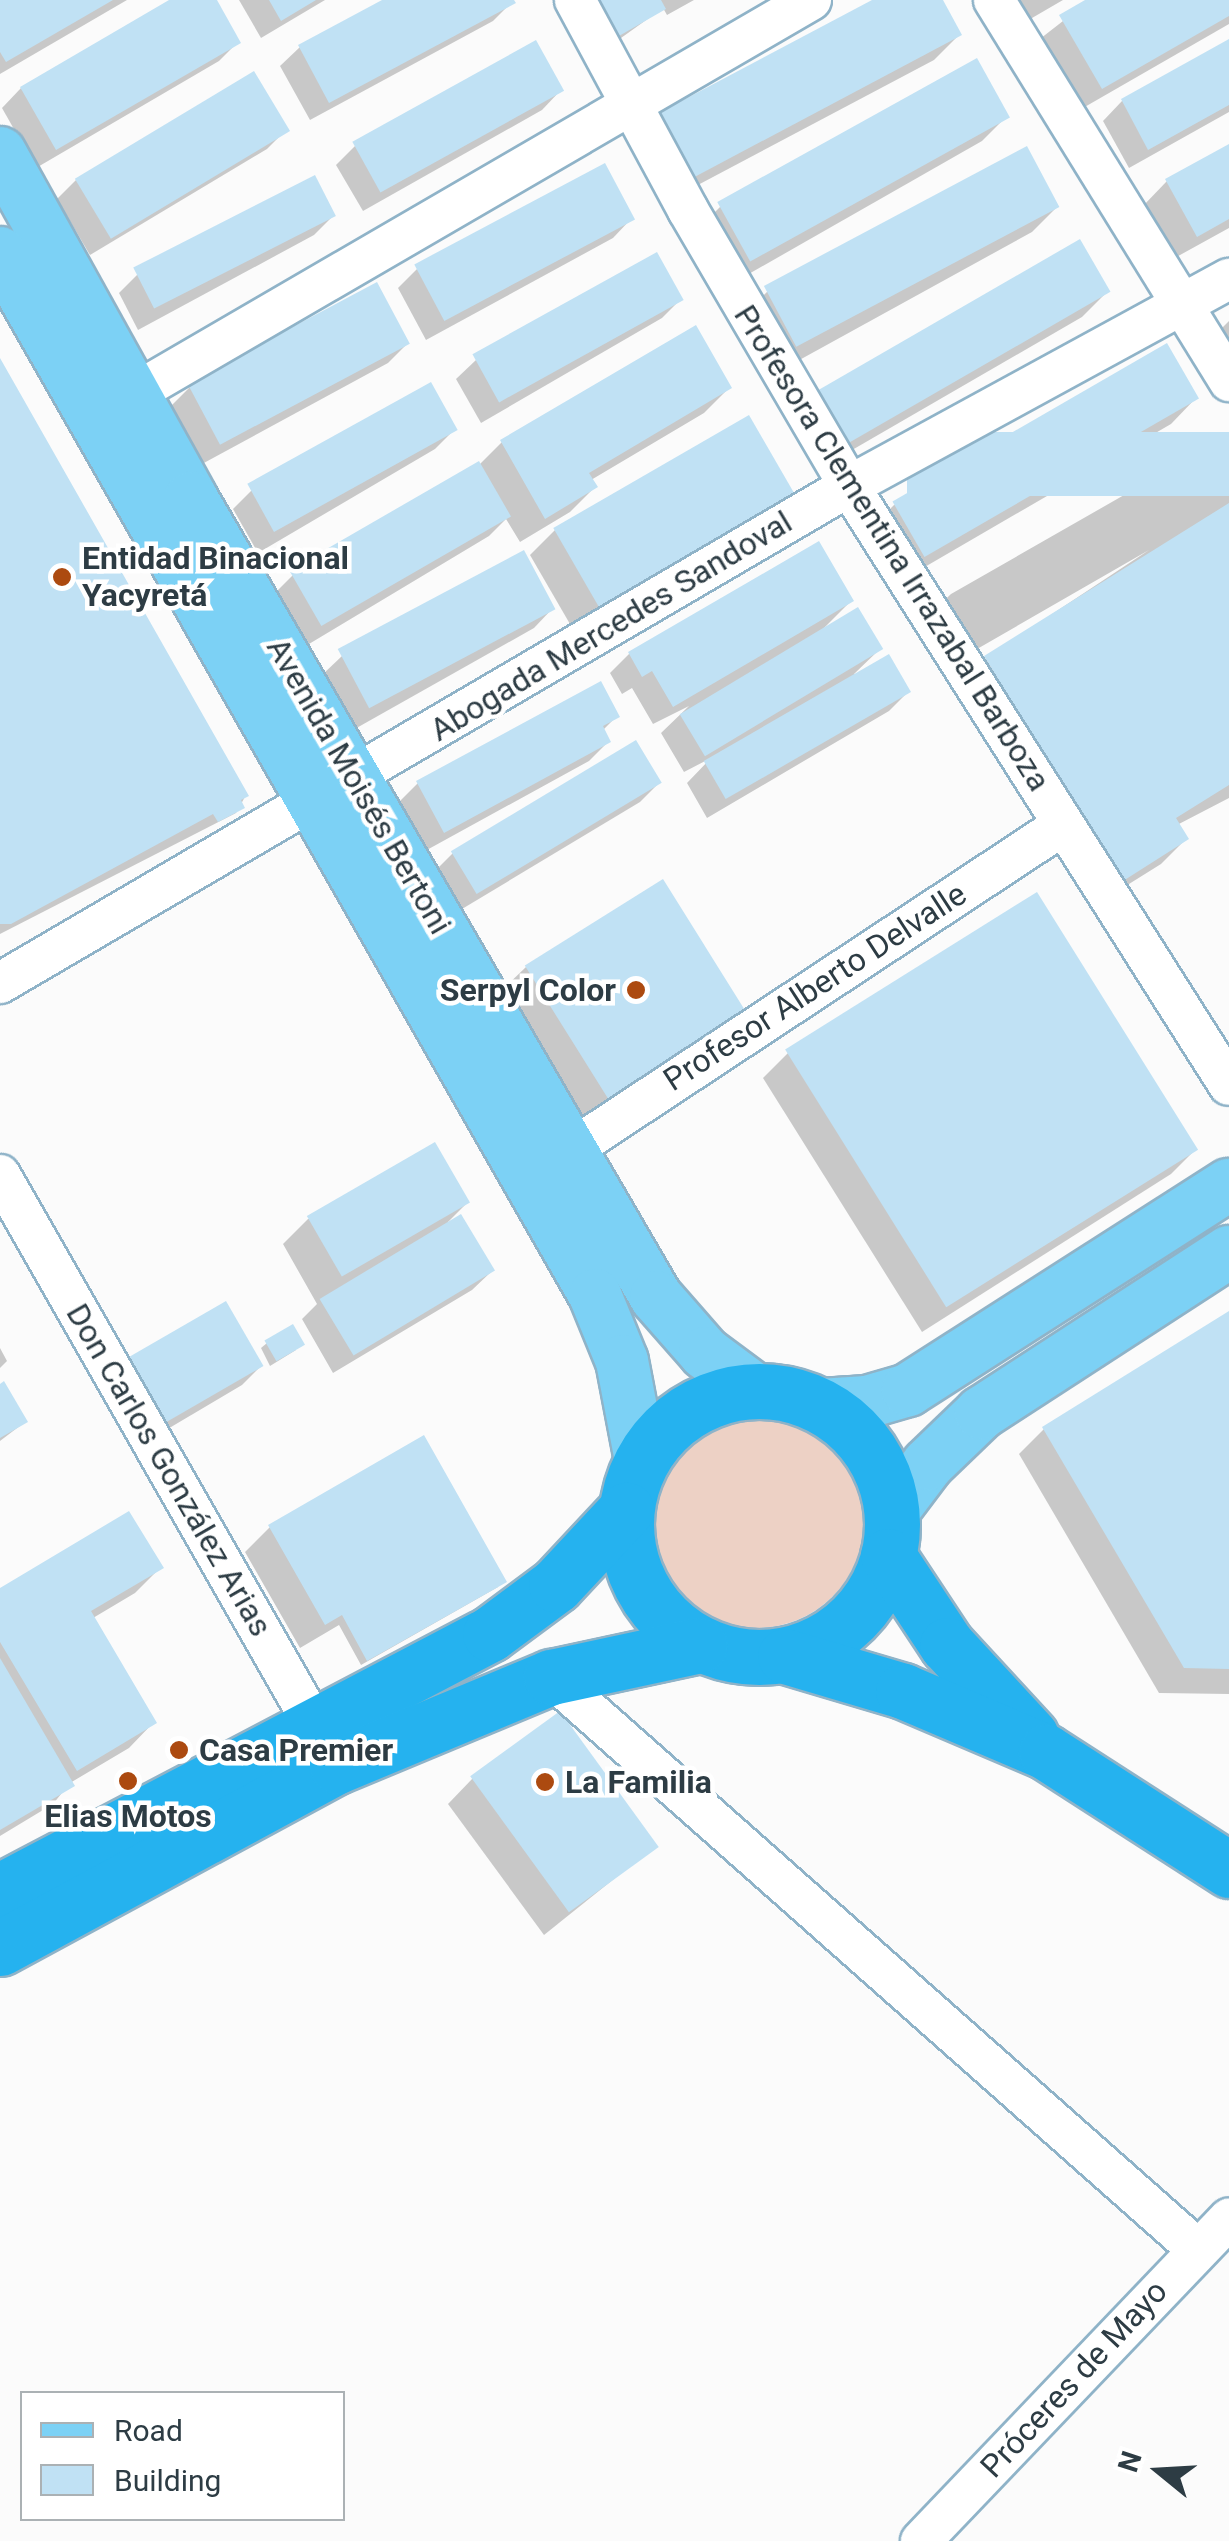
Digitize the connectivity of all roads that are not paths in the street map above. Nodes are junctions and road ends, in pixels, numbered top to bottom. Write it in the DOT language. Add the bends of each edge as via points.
graph roads {
  1 [pos="575,0"];
  2 [pos="810,0"];
  3 [pos="994,0"];
  4 [pos="628,101"];
  5 [pos="0,153"];
  6 [pos="0,253"];
  7 [pos="1229,279"];
  8 [pos="1180,306"];
  9 [pos="1229,381"];
  10 [pos="113,406"];
  11 [pos="849,486"];
  12 [pos="357,777"];
  13 [pos="312,801"];
  14 [pos="1063,825"];
  15 [pos="0,983"];
  16 [pos="1229,1084"];
  17 [pos="569,1151"];
  18 [pos="0,1175"];
  19 [pos="1229,1185"];
  20 [pos="1229,1252"];
  21 [pos="754,1390"];
  22 [pos="820,1405"];
  23 [pos="634,1486"];
  24 [pos="890,1534"];
  25 [pos="700,1644"];
  26 [pos="786,1656"];
  27 [pos="551,1677"];
  28 [pos="325,1745"];
  29 [pos="1046,1752"];
  30 [pos="1229,1870"];
  31 [pos="0,1892"];
  32 [pos="0,1948"];
  33 [pos="1229,2219"];
  34 [pos="1197,2250"];
  35 [pos="921,2541"];
  1 -- 4 [label="street, Profesora Clementina Irrazabal Barboza"];
  2 -- 4 [label="street"];
  3 -- 8 [label="street"];
  4 -- 10 [label="street"];
  4 -- 11 [label="street, Profesora Clementina Irrazabal Barboza"];
  5 -- 10 [label="main road, Avenida Moisés Bertoni"];
  6 -- 10 [label="main road, Avenida Moisés Bertoni"];
  7 -- 8 [label="street, Abogada Mercedes Sandoval"];
  8 -- 9 [label="street"];
  8 -- 11 [label="street, Abogada Mercedes Sandoval"];
  10 -- 12 [label="main road, Avenida Moisés Bertoni"];
  10 -- 13 [label="main road, Avenida Moisés Bertoni"];
  11 -- 12 [label="street, Abogada Mercedes Sandoval"];
  11 -- 14 [label="street, Profesora Clementina Irrazabal Barboza"];
  12 -- 13 [label="street, Abogada Mercedes Sandoval"];
  12 -- 17 [label="main road, Avenida Moisés Bertoni"];
  13 -- 15 [label="street, Abogada Mercedes Sandoval"];
  13 -- 23 [label="main road, Avenida Moisés Bertoni" via="595,1295 622,1361"];
  14 -- 16 [label="street, Profesora Clementina Irrazabal Barboza"];
  14 -- 17 [label="street, Profesor Alberto Delvalle"];
  17 -- 21 [label="main road, Avenida Moisés Bertoni" via="679,1328"];
  18 -- 28 [label="street, Don Carlos González Arias"];
  19 -- 22 [label="main road" via="923,1382 867,1402"];
  20 -- 24 [label="main road" via="981,1413 928,1464"];
  21 -- 22 [label="highway"];
  21 -- 23 [label="highway" via="688,1410"];
  22 -- 24 [label="highway" via="864,1442 883,1475"];
  23 -- 25 [label="highway" via="631,1564 646,1597"];
  23 -- 28 [label="highway" via="524,1612"];
  24 -- 26 [label="highway" via="872,1596 825,1640"];
  24 -- 29 [label="highway" via="948,1645"];
  25 -- 26 [label="highway" via="742,1657"];
  25 -- 27 [label="highway"];
  26 -- 29 [label="highway" via="903,1691"];
  27 -- 28 [label="highway"];
  27 -- 34 [label="street"];
  28 -- 31 [label="highway"];
  28 -- 32 [label="highway"];
  29 -- 30 [label="highway"];
  33 -- 34 [label="street, Próceres de Mayo"];
  34 -- 35 [label="street, Próceres de Mayo"];
}
